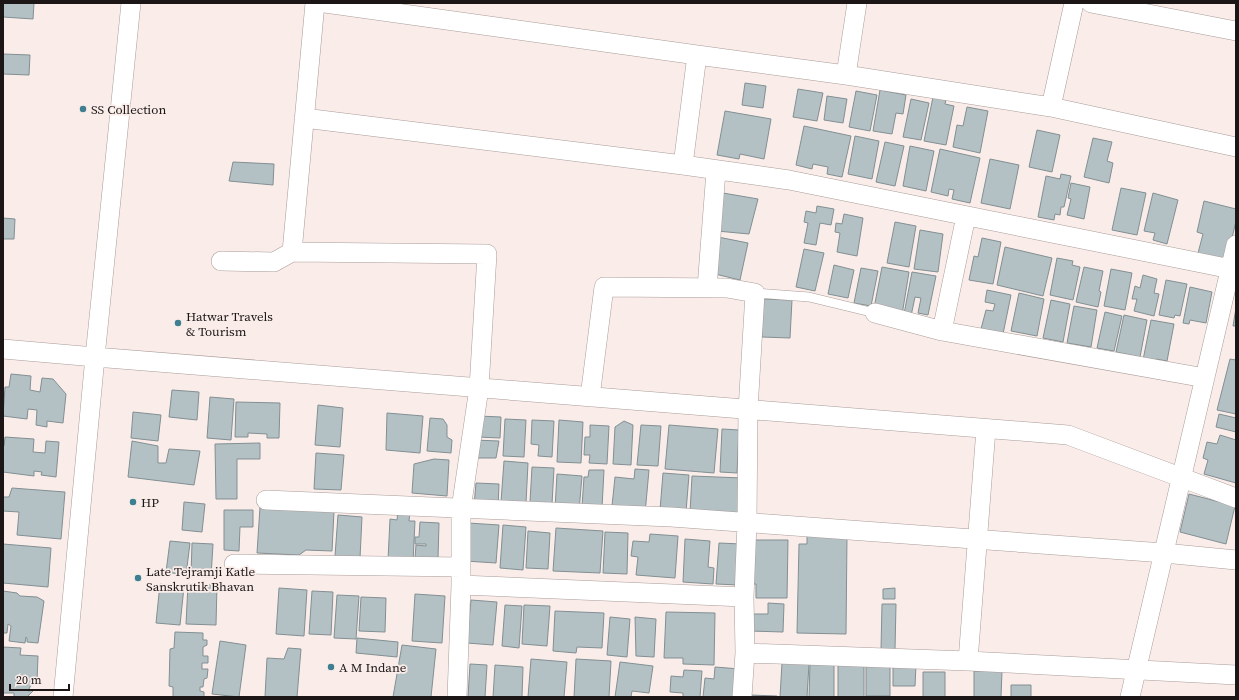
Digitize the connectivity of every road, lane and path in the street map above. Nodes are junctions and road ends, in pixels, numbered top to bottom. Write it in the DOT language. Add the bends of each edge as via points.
graph roads {
  1 [pos="131,3"];
  2 [pos="315,3"];
  3 [pos="325,3"];
  4 [pos="858,3"];
  5 [pos="1074,3"];
  6 [pos="1091,3"];
  7 [pos="1236,31"];
  8 [pos="697,55"];
  9 [pos="846,75"];
  10 [pos="1051,106"];
  11 [pos="304,118"];
  12 [pos="1236,146"];
  13 [pos="683,166"];
  14 [pos="716,171"];
  15 [pos="966,216"];
  16 [pos="1236,245"];
  17 [pos="292,252"];
  18 [pos="221,261"];
  19 [pos="1233,269"];
  20 [pos="707,288"];
  21 [pos="755,294"];
  22 [pos="875,313"];
  23 [pos="942,331"];
  24 [pos="3,349"];
  25 [pos="95,358"];
  26 [pos="1205,378"];
  27 [pos="479,388"];
  28 [pos="590,397"];
  29 [pos="748,410"];
  30 [pos="986,429"];
  31 [pos="1182,476"];
  32 [pos="1236,498"];
  33 [pos="266,500"];
  34 [pos="461,509"];
  35 [pos="747,523"];
  36 [pos="977,539"];
  37 [pos="1164,553"];
  38 [pos="1236,560"];
  39 [pos="234,564"];
  40 [pos="461,576"];
  41 [pos="744,597"];
  42 [pos="745,653"];
  43 [pos="968,661"];
  44 [pos="1136,670"];
  45 [pos="1236,675"];
  46 [pos="63,697"];
  47 [pos="457,697"];
  48 [pos="742,697"];
  49 [pos="1130,697"];
  1 -- 25 [label="street"];
  2 -- 11 [label="street"];
  3 -- 8 [label="street"];
  4 -- 9 [label="street"];
  5 -- 10 [label="street"];
  6 -- 7 [label="street"];
  8 -- 9 [label="street"];
  8 -- 13 [label="street"];
  9 -- 10 [label="street"];
  10 -- 12 [label="street"];
  11 -- 13 [label="street"];
  11 -- 17 [label="street"];
  13 -- 14 [label="street"];
  14 -- 15 [label="street" via="789,180"];
  14 -- 20 [label="street"];
  15 -- 19 [label="street"];
  15 -- 23 [label="street"];
  16 -- 19 [label="street"];
  17 -- 18 [label="street" via="274,262"];
  17 -- 27 [label="street" via="487,254"];
  19 -- 26 [label="street"];
  20 -- 21 [label="street" via="727,288"];
  20 -- 28 [label="street" via="604,287"];
  21 -- 22 [label="lane" via="809,297"];
  21 -- 29 [label="street"];
  22 -- 23 [label="street"];
  23 -- 26 [label="street"];
  24 -- 25 [label="street"];
  25 -- 27 [label="street"];
  25 -- 46 [label="street"];
  26 -- 31 [label="street"];
  27 -- 28 [label="street"];
  27 -- 34 [label="street"];
  28 -- 29 [label="street"];
  29 -- 30 [label="street"];
  29 -- 35 [label="street"];
  30 -- 31 [label="street" via="1068,435"];
  30 -- 36 [label="street"];
  31 -- 32 [label="street"];
  31 -- 37 [label="street"];
  33 -- 34 [label="street"];
  34 -- 35 [label="street" via="670,517"];
  34 -- 40 [label="street"];
  35 -- 36 [label="street"];
  35 -- 41 [label="street"];
  36 -- 37 [label="street"];
  36 -- 43 [label="street"];
  37 -- 38 [label="street"];
  37 -- 44 [label="street"];
  39 -- 40 [label="street"];
  40 -- 41 [label="street"];
  40 -- 47 [label="street"];
  41 -- 42 [label="street"];
  42 -- 43 [label="street"];
  42 -- 48 [label="street"];
  43 -- 44 [label="street"];
  44 -- 45 [label="street"];
  44 -- 49 [label="street"];
}
